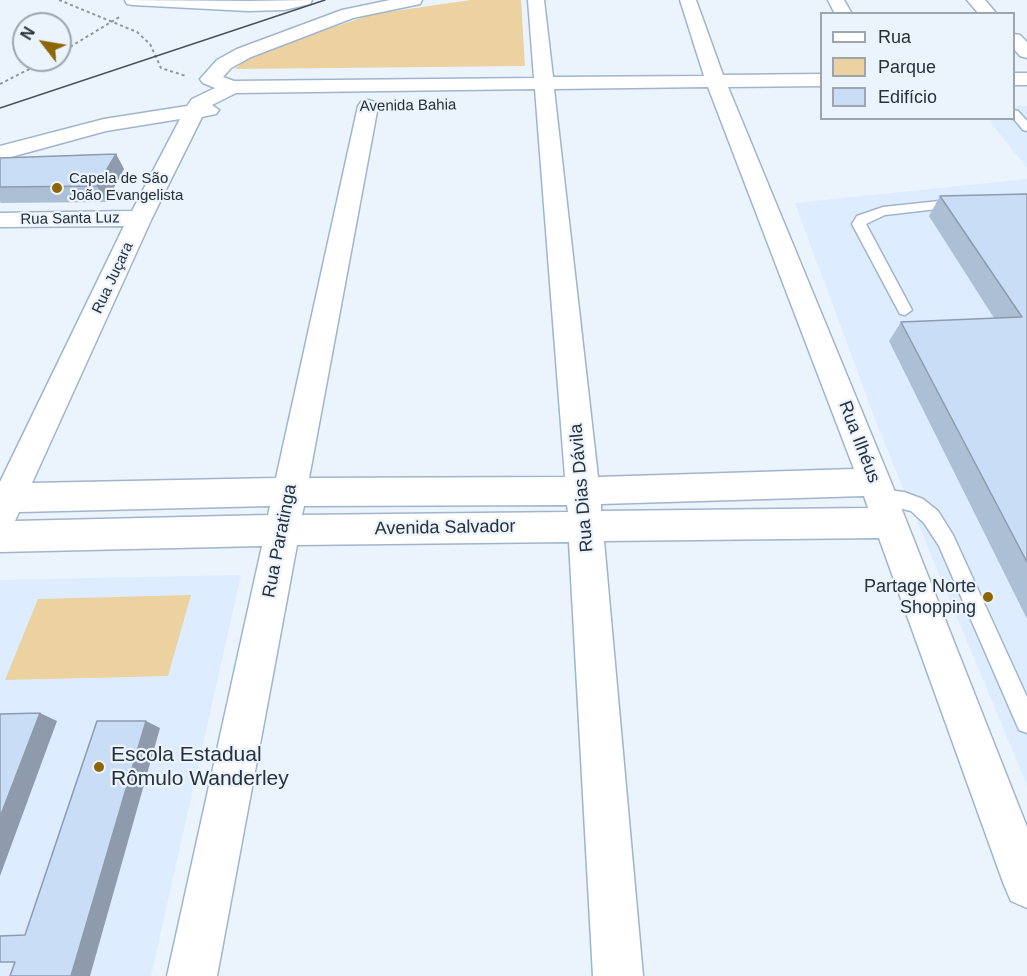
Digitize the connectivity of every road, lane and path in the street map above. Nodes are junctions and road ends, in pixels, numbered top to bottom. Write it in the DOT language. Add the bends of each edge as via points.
graph roads {
  1 [pos="59,0"];
  2 [pos="133,0"];
  3 [pos="145,0"];
  4 [pos="304,0"];
  5 [pos="414,0"];
  6 [pos="536,0"];
  7 [pos="688,0"];
  8 [pos="975,0"];
  9 [pos="986,12"];
  10 [pos="112,23"];
  11 [pos="1015,40"];
  12 [pos="72,46"];
  13 [pos="1027,52"];
  14 [pos="24,72"];
  15 [pos="213,75"];
  16 [pos="820,81"];
  17 [pos="0,84"];
  18 [pos="232,87"];
  19 [pos="722,98"];
  20 [pos="546,99"];
  21 [pos="368,106"];
  22 [pos="228,110"];
  23 [pos="193,111"];
  24 [pos="1015,114"];
  25 [pos="1027,128"];
  26 [pos="0,153"];
  27 [pos="971,202"];
  28 [pos="140,219"];
  29 [pos="0,220"];
  30 [pos="905,310"];
  31 [pos="583,491"];
  32 [pos="290,492"];
  33 [pos="881,501"];
  34 [pos="4,504"];
  35 [pos="586,526"];
  36 [pos="282,530"];
  37 [pos="0,537"];
  38 [pos="1027,722"];
  39 [pos="1027,885"];
  40 [pos="192,976"];
  41 [pos="618,976"];
  1 -- 10 [label="path"];
  2 -- 3 [label="street"];
  3 -- 4 [label="street" via="248,6"];
  3 -- 10 [label="path"];
  5 -- 15 [label="street" via="330,20 244,53"];
  6 -- 20 [label="street, Rua Dias Dávila"];
  7 -- 19 [label="street, Rua Ilhéus"];
  8 -- 9 [label="street"];
  10 -- 12 [label="path"];
  10 -- 15 [label="path" via="142,36 161,69 182,76"];
  11 -- 13 [label="street"];
  14 -- 17 [label="path"];
  15 -- 18 [label="street"];
  16 -- 19 [label="street, Avenida Bahia"];
  18 -- 20 [label="street, Avenida Bahia"];
  18 -- 23 [label="street, Rua Juçara" via="199,103"];
  19 -- 20 [label="street, Avenida Bahia"];
  19 -- 33 [label="street, Rua Ilhéus"];
  20 -- 31 [label="street, Rua Dias Dávila"];
  21 -- 32 [label="street, Rua Paratinga"];
  22 -- 23 [label="street"];
  23 -- 26 [label="street" via="104,125"];
  23 -- 28 [label="street, Rua Juçara"];
  24 -- 25 [label="lane"];
  27 -- 30 [label="lane" via="883,211 862,219 859,224"];
  28 -- 29 [label="street, Rua Santa Luz"];
  28 -- 34 [label="street, Rua Juçara"];
  31 -- 32 [label="street, Avenida Salvador"];
  31 -- 33 [label="street, Avenida Salvador"];
  31 -- 35 [label="street, Rua Dias Dávila"];
  32 -- 34 [label="street, Avenida Salvador"];
  32 -- 36 [label="street, Rua Paratinga"];
  33 -- 35 [label="street, Avenida Salvador"];
  33 -- 38 [label="lane" via="904,500 931,517 946,541"];
  33 -- 39 [label="street, Rua Ilhéus"];
  35 -- 36 [label="street, Avenida Salvador"];
  35 -- 41 [label="street, Rua Dias Dávila"];
  36 -- 37 [label="street, Avenida Salvador"];
  36 -- 40 [label="street, Rua Paratinga"];
}
